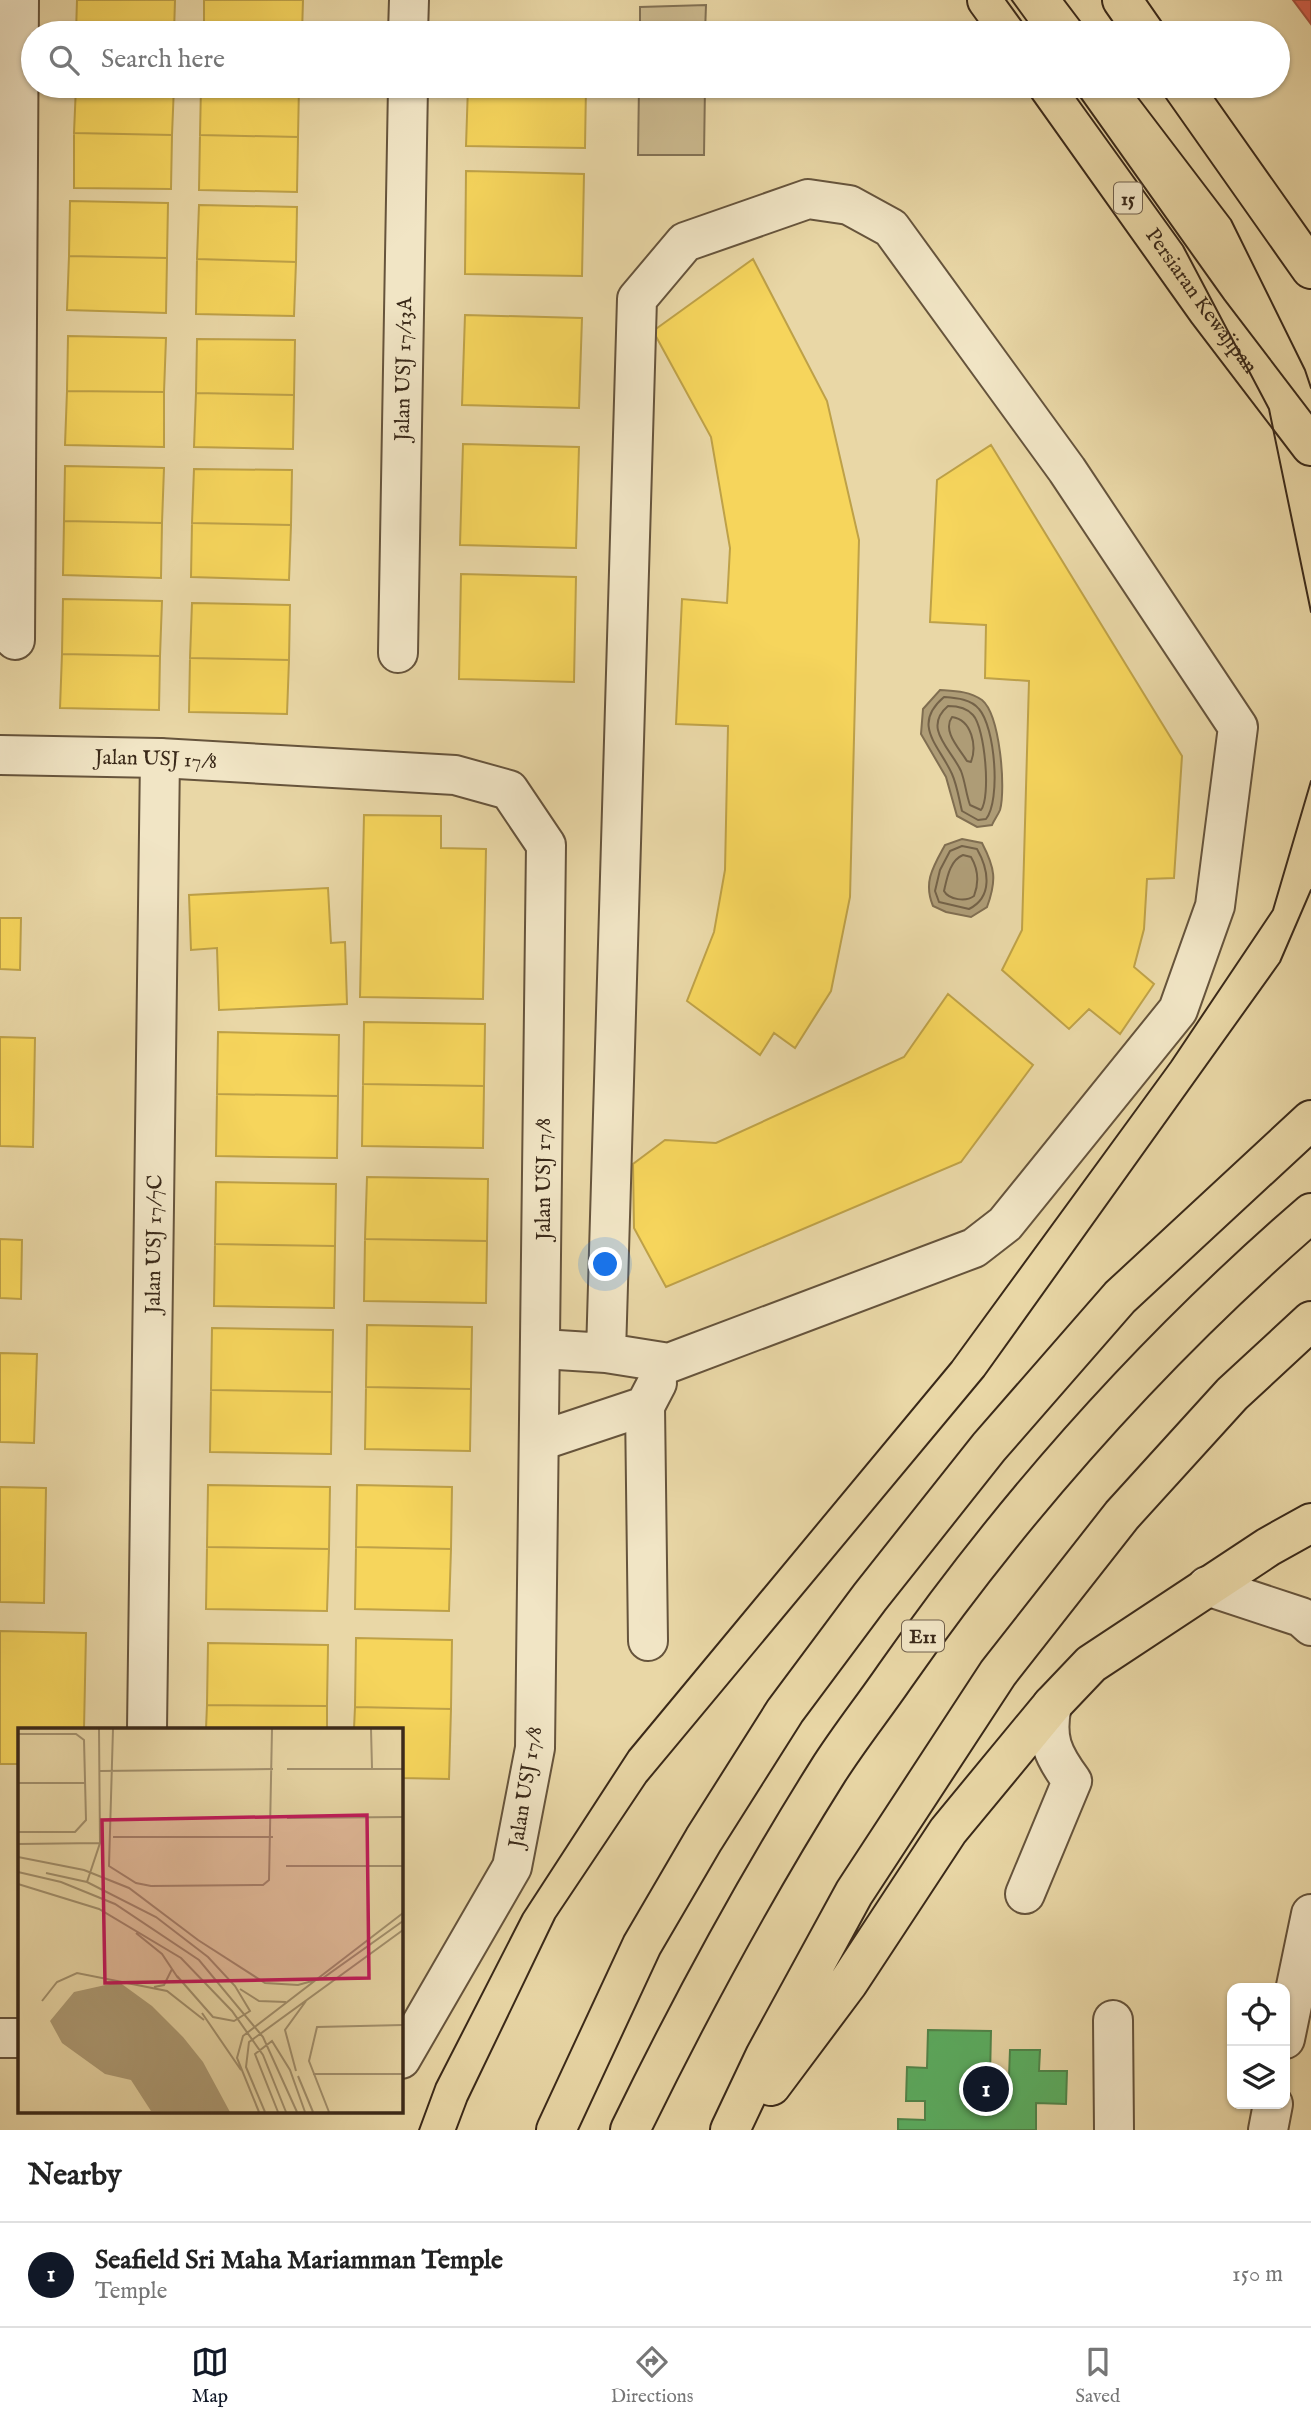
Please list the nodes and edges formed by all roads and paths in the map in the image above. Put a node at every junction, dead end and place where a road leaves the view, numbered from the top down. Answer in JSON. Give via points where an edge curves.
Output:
{"nodes":[{"id":1,"x":19,"y":0,"type":"edge"},
{"id":2,"x":409,"y":0,"type":"edge"},
{"id":3,"x":987,"y":0,"type":"edge"},
{"id":4,"x":1122,"y":0,"type":"edge"},
{"id":5,"x":408,"y":21,"type":"edge"},
{"id":6,"x":1002,"y":21,"type":"edge"},
{"id":7,"x":1137,"y":21,"type":"edge"},
{"id":8,"x":408,"y":98,"type":"edge"},
{"id":9,"x":1057,"y":98,"type":"edge"},
{"id":10,"x":1190,"y":98,"type":"edge"},
{"id":11,"x":1311,"y":270,"type":"edge"},
{"id":12,"x":1311,"y":446,"type":"edge"},
{"id":13,"x":15,"y":640,"type":"dead end"},
{"id":14,"x":398,"y":653,"type":"dead end"},
{"id":15,"x":0,"y":755,"type":"edge"},
{"id":16,"x":160,"y":758,"type":"junction"},
{"id":17,"x":1311,"y":1120,"type":"edge"},
{"id":18,"x":1311,"y":1213,"type":"edge"},
{"id":19,"x":1311,"y":1321,"type":"edge"},
{"id":20,"x":542,"y":1349,"type":"junction"},
{"id":21,"x":606,"y":1353,"type":"junction"},
{"id":22,"x":669,"y":1363,"type":"junction"},
{"id":23,"x":645,"y":1406,"type":"junction"},
{"id":24,"x":540,"y":1441,"type":"junction"},
{"id":25,"x":1311,"y":1509,"type":"edge"},
{"id":26,"x":1311,"y":1523,"type":"edge"},
{"id":27,"x":1268,"y":1547,"type":"junction"},
{"id":28,"x":1208,"y":1586,"type":"junction"},
{"id":29,"x":1311,"y":1626,"type":"edge"},
{"id":30,"x":648,"y":1641,"type":"dead end"},
{"id":31,"x":1052,"y":1705,"type":"junction"},
{"id":32,"x":147,"y":1728,"type":"edge"},
{"id":33,"x":1056,"y":1760,"type":"junction"},
{"id":34,"x":1005,"y":1762,"type":"junction"},
{"id":35,"x":1025,"y":1894,"type":"dead end"},
{"id":36,"x":1311,"y":1914,"type":"edge"},
{"id":37,"x":1290,"y":2015,"type":"edge"},
{"id":38,"x":1113,"y":2020,"type":"dead end"},
{"id":39,"x":0,"y":2038,"type":"edge"},
{"id":40,"x":18,"y":2038,"type":"edge"},
{"id":41,"x":402,"y":2057,"type":"edge"},
{"id":42,"x":1272,"y":2109,"type":"edge"},
{"id":43,"x":556,"y":2130,"type":"edge"},
{"id":44,"x":630,"y":2130,"type":"edge"},
{"id":45,"x":730,"y":2130,"type":"edge"},
{"id":46,"x":738,"y":2130,"type":"edge"},
{"id":47,"x":1114,"y":2130,"type":"edge"},
{"id":48,"x":1268,"y":2130,"type":"edge"}],
"edges":[{"from":1,"to":13,"type":"street"},
{"from":2,"to":5,"type":"street"},
{"from":3,"to":6,"type":"main road"},
{"from":4,"to":7,"type":"main road"},
{"from":8,"to":14,"type":"street","name":"Jalan USJ 17/13A"},
{"from":9,"to":12,"type":"main road","name":"Persiaran Kewajipan","number":"15"},
{"from":10,"to":11,"type":"main road"},
{"from":15,"to":16,"type":"street","name":"Jalan USJ 17/8"},
{"from":16,"to":20,"type":"street","name":"Jalan USJ 17/8","via":[[455,775],[509,790],[546,845]]},
{"from":16,"to":32,"type":"street","name":"Jalan USJ 17/7C"},
{"from":17,"to":43,"type":"main road","via":[[1120,1297],[989,1447],[870,1597],[785,1711],[704,1839],[642,1945]]},
{"from":18,"to":44,"type":"main road","number":"E11","via":[[1144,1370],[1013,1519],[926,1632],[830,1769],[753,1897]]},
{"from":19,"to":45,"type":"main road","via":[[1232,1394],[1122,1515],[998,1673],[854,1893]]},
{"from":20,"to":21,"type":"street"},
{"from":20,"to":24,"type":"street","name":"Jalan USJ 17/8"},
{"from":21,"to":22,"type":"street"},
{"from":21,"to":22,"type":"street","via":[[637,299],[685,242],[808,199],[849,205],[891,228],[1067,470],[1238,727],[1215,906],[1178,1010],[1005,1224],[974,1248]]},
{"from":22,"to":23,"type":"street"},
{"from":23,"to":24,"type":"street"},
{"from":23,"to":30,"type":"street"},
{"from":24,"to":41,"type":"street","name":"Jalan USJ 17/8","via":[[535,1748],[512,1867]]},
{"from":25,"to":27,"type":"main road"},
{"from":26,"to":27,"type":"main road"},
{"from":27,"to":28,"type":"main road"},
{"from":28,"to":29,"type":"street","via":[[1301,1617]]},
{"from":28,"to":31,"type":"main road","via":[[1091,1664]]},
{"from":31,"to":33,"type":"street","via":[[1048,1723]]},
{"from":31,"to":34,"type":"main road"},
{"from":33,"to":34,"type":"street","via":[[1040,1757]]},
{"from":33,"to":35,"type":"street","via":[[1072,1781]]},
{"from":34,"to":46,"type":"main road","via":[[948,1831],[848,1983]]},
{"from":36,"to":37,"type":"street"},
{"from":38,"to":47,"type":"street"},
{"from":39,"to":40,"type":"street"},
{"from":42,"to":48,"type":"street"}]}
